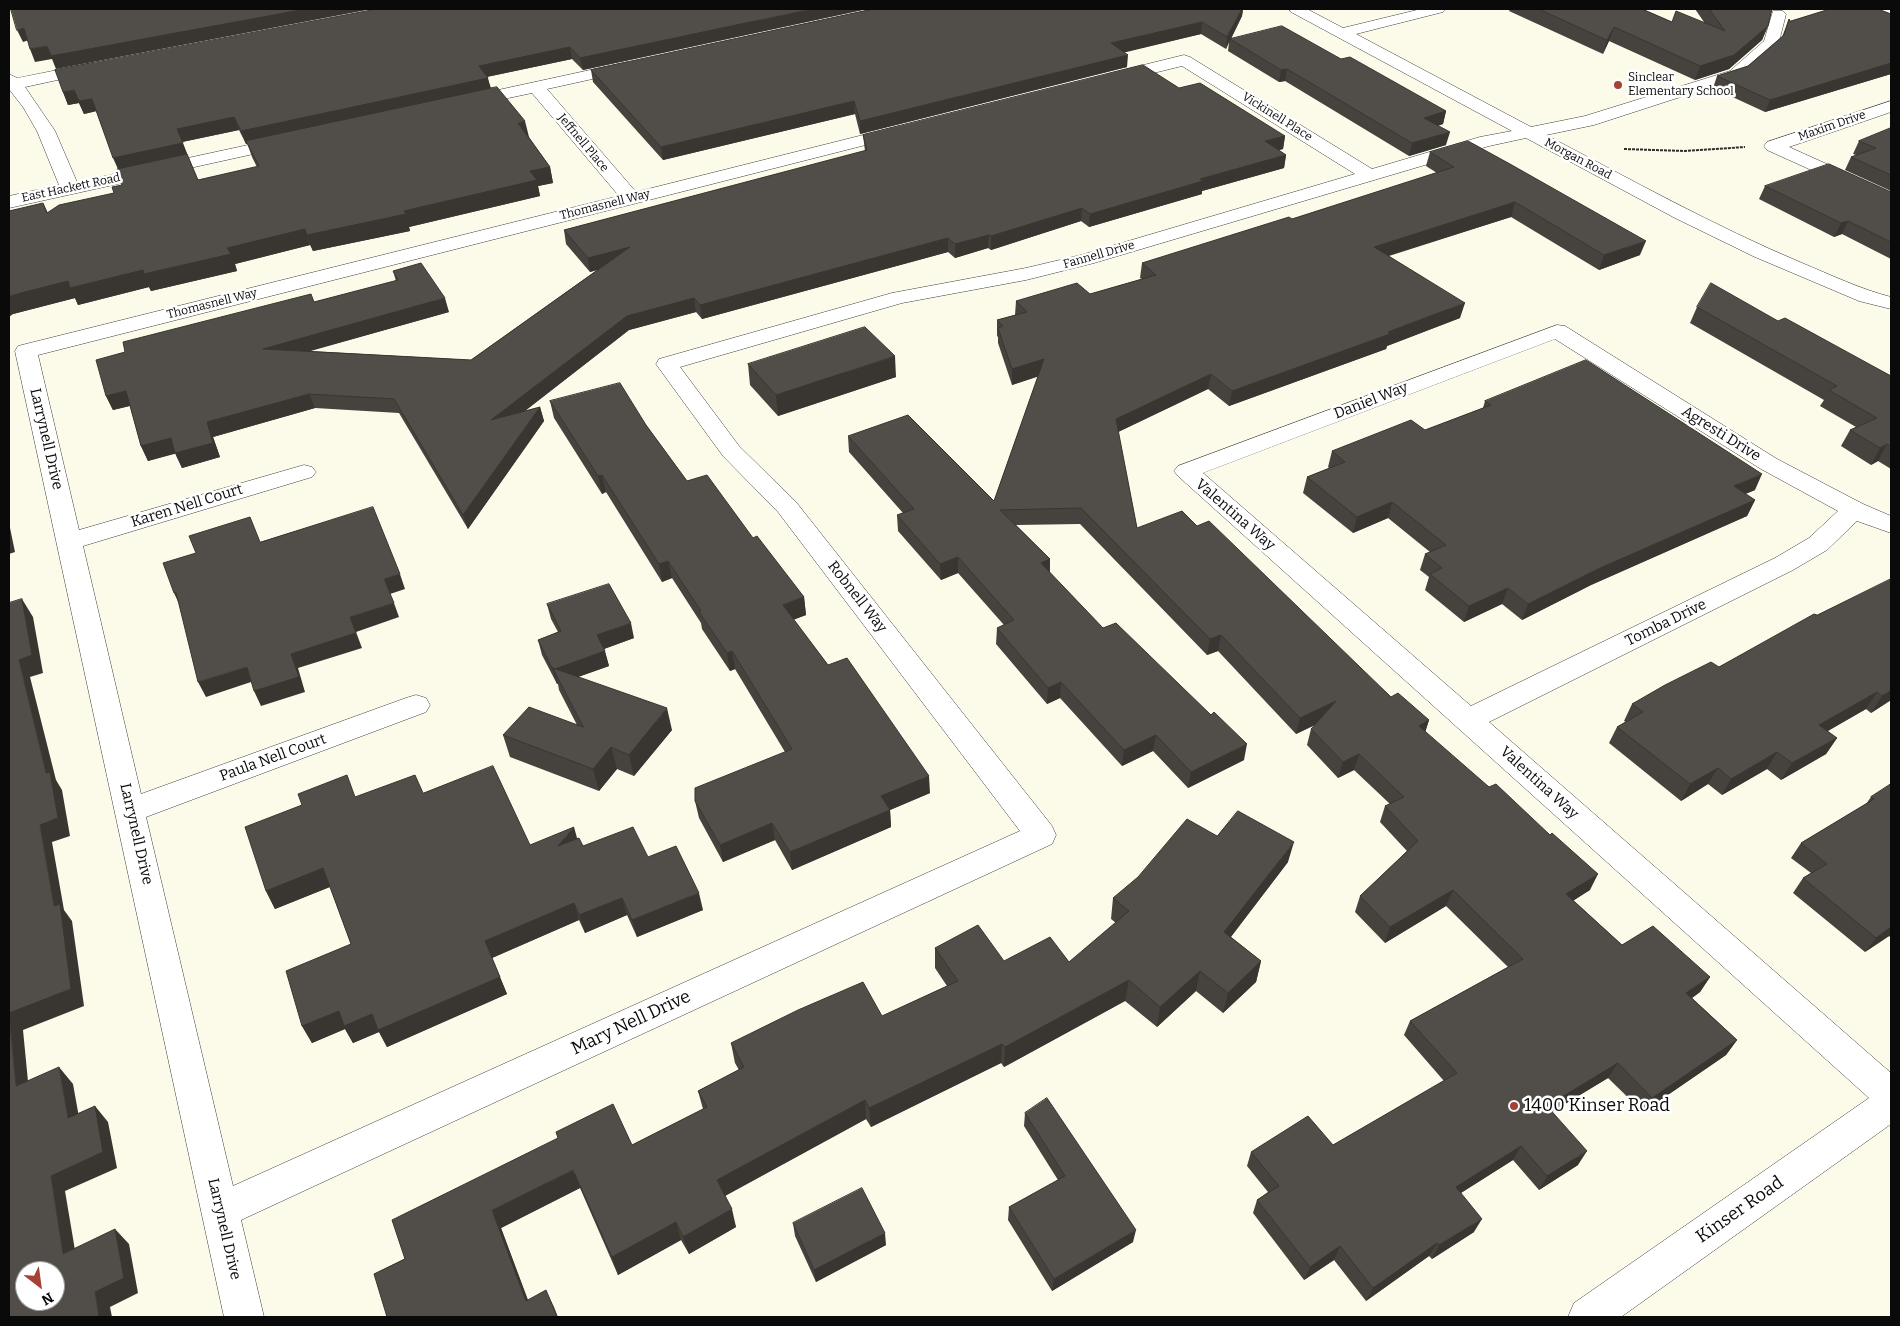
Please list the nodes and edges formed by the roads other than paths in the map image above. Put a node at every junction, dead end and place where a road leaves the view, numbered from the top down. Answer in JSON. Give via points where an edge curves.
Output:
{"nodes":[{"id":1,"x":1296,"y":9,"type":"edge"},
{"id":2,"x":1438,"y":9,"type":"edge"},
{"id":3,"x":1778,"y":14,"type":"dead end"},
{"id":4,"x":1342,"y":33,"type":"junction"},
{"id":5,"x":643,"y":64,"type":"edge"},
{"id":6,"x":111,"y":65,"type":"edge"},
{"id":7,"x":1098,"y":81,"type":"edge"},
{"id":8,"x":11,"y":82,"type":"edge"},
{"id":9,"x":536,"y":87,"type":"junction"},
{"id":10,"x":449,"y":106,"type":"edge"},
{"id":11,"x":1891,"y":106,"type":"edge"},
{"id":12,"x":917,"y":127,"type":"edge"},
{"id":13,"x":1527,"y":132,"type":"junction"},
{"id":14,"x":303,"y":138,"type":"edge"},
{"id":15,"x":1369,"y":174,"type":"junction"},
{"id":16,"x":70,"y":189,"type":"junction"},
{"id":17,"x":630,"y":198,"type":"junction"},
{"id":18,"x":1891,"y":200,"type":"edge"},
{"id":19,"x":9,"y":202,"type":"edge"},
{"id":20,"x":1866,"y":297,"type":"junction"},
{"id":21,"x":1891,"y":303,"type":"edge"},
{"id":22,"x":1891,"y":314,"type":"edge"},
{"id":23,"x":1556,"y":331,"type":"joint"},
{"id":24,"x":26,"y":351,"type":"joint"},
{"id":25,"x":667,"y":364,"type":"joint"},
{"id":26,"x":1186,"y":471,"type":"joint"},
{"id":27,"x":304,"y":472,"type":"dead end"},
{"id":28,"x":1854,"y":510,"type":"junction"},
{"id":29,"x":1891,"y":525,"type":"edge"},
{"id":30,"x":70,"y":541,"type":"junction"},
{"id":31,"x":416,"y":705,"type":"dead end"},
{"id":32,"x":1468,"y":720,"type":"junction"},
{"id":33,"x":131,"y":810,"type":"junction"},
{"id":34,"x":1041,"y":835,"type":"joint"},
{"id":35,"x":1891,"y":1095,"type":"edge"},
{"id":36,"x":1891,"y":1103,"type":"edge"},
{"id":37,"x":220,"y":1211,"type":"junction"},
{"id":38,"x":244,"y":1317,"type":"edge"},
{"id":39,"x":1588,"y":1317,"type":"edge"}],
"edges":[{"from":1,"to":4,"type":"street","name":"Morgan Road"},
{"from":2,"to":4,"type":"street"},
{"from":3,"to":13,"type":"street","name":"Fannell Drive","via":[[1772,43],[1736,74],[1588,121]]},
{"from":4,"to":13,"type":"street","name":"Morgan Road"},
{"from":5,"to":9,"type":"street"},
{"from":6,"to":8,"type":"street"},
{"from":7,"to":15,"type":"street","name":"Vickinell Place","via":[[1184,60]]},
{"from":8,"to":16,"type":"street","via":[[38,114],[56,148]]},
{"from":9,"to":10,"type":"street"},
{"from":9,"to":17,"type":"street","name":"Jeffnell Place"},
{"from":11,"to":18,"type":"street","name":"Maxim Drive","via":[[1774,146]]},
{"from":12,"to":17,"type":"street","name":"Thomasnell Way"},
{"from":13,"to":15,"type":"street","name":"Fannell Drive","via":[[1486,140]]},
{"from":13,"to":20,"type":"street","name":"Morgan Road","via":[[1762,254]]},
{"from":14,"to":16,"type":"street","name":"East Hackett Road"},
{"from":15,"to":25,"type":"street","name":"Fannell Drive","via":[[1087,259],[1026,274],[899,297]]},
{"from":16,"to":19,"type":"street","name":"East Hackett Road"},
{"from":17,"to":24,"type":"street","name":"Thomasnell Way"},
{"from":20,"to":21,"type":"street","name":"Morgan Road"},
{"from":20,"to":22,"type":"street","name":"Morgan Road"},
{"from":23,"to":26,"type":"street","name":"Daniel Way"},
{"from":23,"to":28,"type":"street","name":"Agresti Drive","via":[[1769,464]]},
{"from":24,"to":30,"type":"street","name":"Larrynell Drive"},
{"from":25,"to":34,"type":"street","name":"Robnell Way","via":[[731,450],[787,508]]},
{"from":26,"to":32,"type":"street","name":"Valentina Way"},
{"from":27,"to":30,"type":"street","name":"Karen Nell Court"},
{"from":28,"to":29,"type":"street","name":"Agresti Drive"},
{"from":28,"to":32,"type":"street","name":"Tomba Drive","via":[[1818,544],[1784,564]]},
{"from":30,"to":33,"type":"street","name":"Larrynell Drive"},
{"from":31,"to":33,"type":"street","name":"Paula Nell Court"},
{"from":32,"to":35,"type":"street","name":"Valentina Way"},
{"from":33,"to":37,"type":"street","name":"Larrynell Drive"},
{"from":34,"to":37,"type":"street","name":"Mary Nell Drive"},
{"from":36,"to":39,"type":"street","name":"Kinser Road"},
{"from":37,"to":38,"type":"street","name":"Larrynell Drive"}]}
